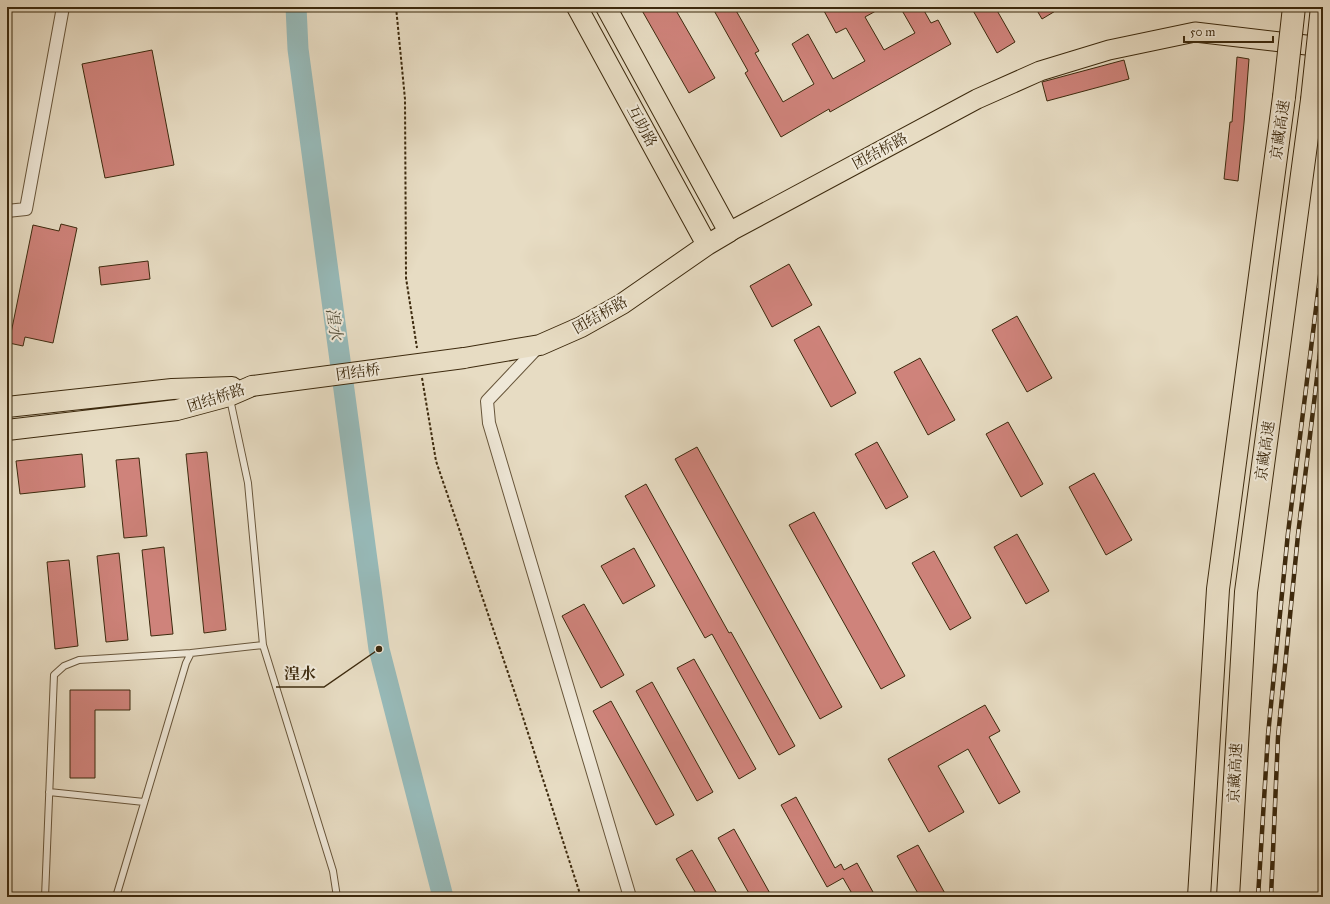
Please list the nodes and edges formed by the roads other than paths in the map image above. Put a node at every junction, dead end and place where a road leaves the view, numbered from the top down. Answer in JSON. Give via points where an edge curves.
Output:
{"nodes":[{"id":1,"x":63,"y":7,"type":"edge"},
{"id":2,"x":577,"y":7,"type":"edge"},
{"id":3,"x":606,"y":7,"type":"edge"},
{"id":4,"x":1294,"y":7,"type":"edge"},
{"id":5,"x":1322,"y":7,"type":"edge"},
{"id":6,"x":1323,"y":47,"type":"edge"},
{"id":7,"x":7,"y":211,"type":"edge"},
{"id":8,"x":729,"y":232,"type":"junction"},
{"id":9,"x":707,"y":245,"type":"junction"},
{"id":10,"x":540,"y":346,"type":"junction"},
{"id":11,"x":464,"y":358,"type":"joint"},
{"id":12,"x":252,"y":386,"type":"junction"},
{"id":13,"x":229,"y":396,"type":"junction"},
{"id":14,"x":7,"y":407,"type":"edge"},
{"id":15,"x":7,"y":430,"type":"edge"},
{"id":16,"x":263,"y":645,"type":"junction"},
{"id":17,"x":191,"y":653,"type":"junction"},
{"id":18,"x":49,"y":792,"type":"junction"},
{"id":19,"x":144,"y":802,"type":"junction"},
{"id":20,"x":45,"y":897,"type":"edge"},
{"id":21,"x":116,"y":897,"type":"edge"},
{"id":22,"x":337,"y":897,"type":"edge"},
{"id":23,"x":630,"y":897,"type":"edge"},
{"id":24,"x":1199,"y":897,"type":"edge"},
{"id":25,"x":1228,"y":897,"type":"edge"}],
"edges":[{"from":1,"to":7,"type":"street","via":[[26,209]]},
{"from":2,"to":9,"type":"highway","name":"互助路"},
{"from":3,"to":8,"type":"highway","name":"互助路"},
{"from":4,"to":24,"type":"highway","name":"京藏高速","bridge":true,"via":[[1218,589]]},
{"from":5,"to":25,"type":"highway","name":"京藏高速","bridge":true,"via":[[1312,100],[1246,592]]},
{"from":6,"to":8,"type":"main road","name":"团结桥路","via":[[1195,32],[1102,52],[1040,71],[977,99]]},
{"from":8,"to":9,"type":"highway","name":"团结桥路"},
{"from":9,"to":10,"type":"highway","name":"团结桥路","via":[[622,304]]},
{"from":10,"to":11,"type":"highway","name":"团结桥路"},
{"from":10,"to":23,"type":"street","via":[[487,401],[489,423]]},
{"from":11,"to":12,"type":"highway","name":"团结桥","bridge":true},
{"from":12,"to":13,"type":"highway","name":"团结桥路"},
{"from":12,"to":14,"type":"highway","name":"团结桥路","via":[[172,389]]},
{"from":13,"to":15,"type":"highway","name":"团结桥路","via":[[177,410]]},
{"from":13,"to":16,"type":"lane","via":[[248,483]]},
{"from":16,"to":17,"type":"lane"},
{"from":16,"to":22,"type":"lane","via":[[333,871]]},
{"from":17,"to":18,"type":"lane","via":[[79,660],[64,666],[54,675]]},
{"from":17,"to":19,"type":"lane"},
{"from":18,"to":19,"type":"lane"},
{"from":18,"to":20,"type":"lane"},
{"from":19,"to":21,"type":"lane"}]}
